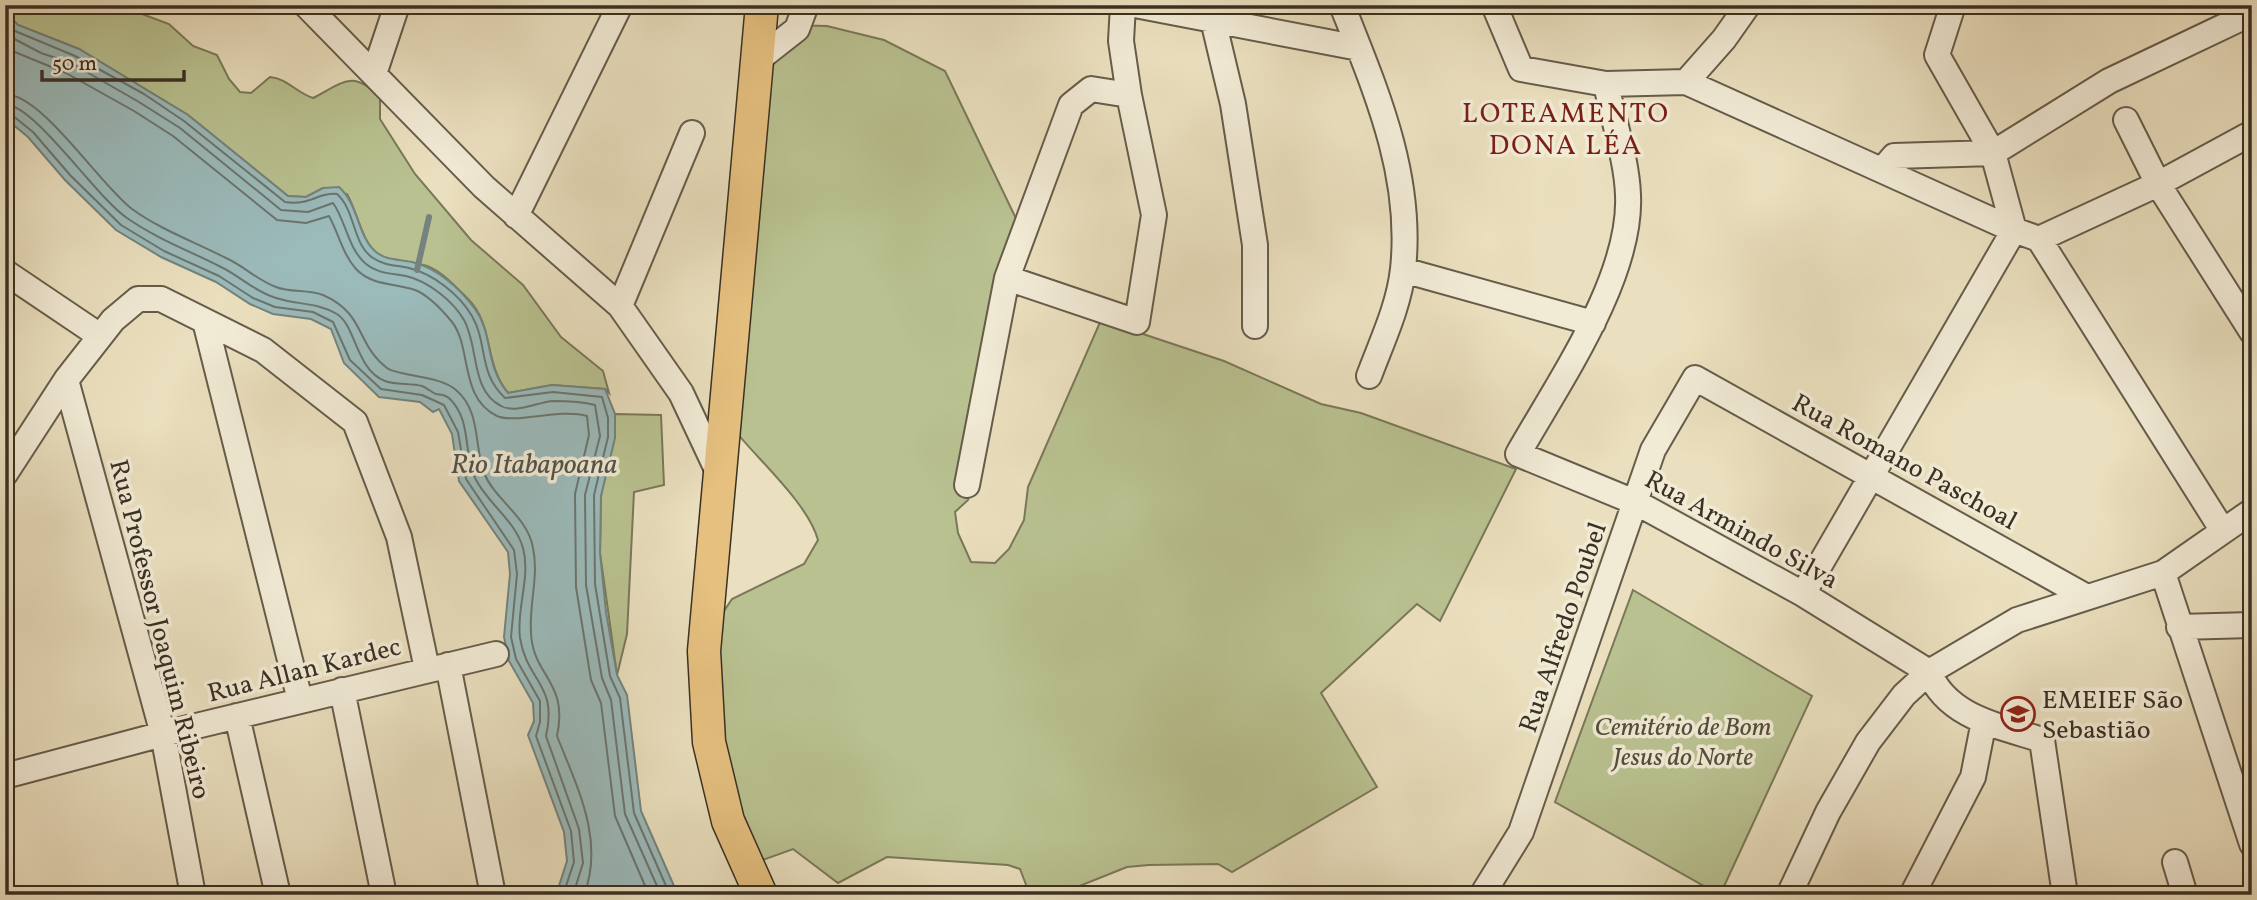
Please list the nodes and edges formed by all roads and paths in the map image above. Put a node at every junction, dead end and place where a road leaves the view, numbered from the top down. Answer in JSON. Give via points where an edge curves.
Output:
{"nodes":[{"id":1,"x":397,"y":5,"type":"edge"},
{"id":2,"x":620,"y":5,"type":"edge"},
{"id":3,"x":762,"y":5,"type":"edge"},
{"id":4,"x":806,"y":5,"type":"edge"},
{"id":5,"x":1123,"y":5,"type":"edge"},
{"id":6,"x":1135,"y":5,"type":"edge"},
{"id":7,"x":1342,"y":5,"type":"edge"},
{"id":8,"x":1494,"y":5,"type":"edge"},
{"id":9,"x":1748,"y":5,"type":"edge"},
{"id":10,"x":1953,"y":5,"type":"edge"},
{"id":11,"x":312,"y":7,"type":"edge"},
{"id":12,"x":2252,"y":13,"type":"edge"},
{"id":13,"x":1213,"y":20,"type":"junction"},
{"id":14,"x":1359,"y":48,"type":"junction"},
{"id":15,"x":760,"y":58,"type":"junction"},
{"id":16,"x":374,"y":74,"type":"junction"},
{"id":17,"x":1686,"y":82,"type":"junction"},
{"id":18,"x":1606,"y":84,"type":"junction"},
{"id":19,"x":1129,"y":95,"type":"junction"},
{"id":20,"x":2126,"y":120,"type":"dead end"},
{"id":21,"x":692,"y":133,"type":"dead end"},
{"id":22,"x":2252,"y":133,"type":"edge"},
{"id":23,"x":1993,"y":153,"type":"junction"},
{"id":24,"x":1882,"y":170,"type":"junction"},
{"id":25,"x":2158,"y":184,"type":"junction"},
{"id":26,"x":516,"y":216,"type":"junction"},
{"id":27,"x":2014,"y":230,"type":"junction"},
{"id":28,"x":2039,"y":239,"type":"junction"},
{"id":29,"x":1403,"y":270,"type":"junction"},
{"id":30,"x":5,"y":272,"type":"edge"},
{"id":31,"x":1007,"y":278,"type":"junction"},
{"id":32,"x":621,"y":306,"type":"junction"},
{"id":33,"x":205,"y":321,"type":"junction"},
{"id":34,"x":1593,"y":323,"type":"junction"},
{"id":35,"x":1255,"y":326,"type":"dead end"},
{"id":36,"x":2252,"y":332,"type":"edge"},
{"id":37,"x":100,"y":336,"type":"junction"},
{"id":38,"x":1369,"y":376,"type":"dead end"},
{"id":39,"x":1695,"y":377,"type":"joint"},
{"id":40,"x":66,"y":380,"type":"junction"},
{"id":41,"x":5,"y":474,"type":"edge"},
{"id":42,"x":720,"y":476,"type":"junction"},
{"id":43,"x":1870,"y":476,"type":"junction"},
{"id":44,"x":967,"y":485,"type":"dead end"},
{"id":45,"x":1637,"y":503,"type":"junction"},
{"id":46,"x":2252,"y":511,"type":"edge"},
{"id":47,"x":2223,"y":531,"type":"junction"},
{"id":48,"x":2163,"y":573,"type":"junction"},
{"id":49,"x":1803,"y":594,"type":"junction"},
{"id":50,"x":2085,"y":596,"type":"junction"},
{"id":51,"x":2252,"y":625,"type":"edge"},
{"id":52,"x":2179,"y":626,"type":"junction"},
{"id":53,"x":496,"y":654,"type":"dead end"},
{"id":54,"x":438,"y":667,"type":"junction"},
{"id":55,"x":1929,"y":672,"type":"junction"},
{"id":56,"x":342,"y":690,"type":"junction"},
{"id":57,"x":300,"y":700,"type":"junction"},
{"id":58,"x":237,"y":716,"type":"junction"},
{"id":59,"x":1984,"y":722,"type":"junction"},
{"id":60,"x":163,"y":734,"type":"junction"},
{"id":61,"x":5,"y":776,"type":"edge"},
{"id":62,"x":2252,"y":844,"type":"edge"},
{"id":63,"x":2175,"y":862,"type":"dead end"},
{"id":64,"x":193,"y":895,"type":"edge"},
{"id":65,"x":278,"y":895,"type":"edge"},
{"id":66,"x":384,"y":895,"type":"edge"},
{"id":67,"x":493,"y":895,"type":"edge"},
{"id":68,"x":761,"y":895,"type":"edge"},
{"id":69,"x":1482,"y":895,"type":"edge"},
{"id":70,"x":1789,"y":895,"type":"edge"},
{"id":71,"x":1912,"y":895,"type":"edge"},
{"id":72,"x":2065,"y":895,"type":"edge"},
{"id":73,"x":2185,"y":895,"type":"edge"}],
"edges":[{"from":1,"to":16,"type":"street"},
{"from":2,"to":26,"type":"street"},
{"from":3,"to":15,"type":"main road"},
{"from":4,"to":15,"type":"street","via":[[797,29]]},
{"from":5,"to":19,"type":"street","via":[[1121,41]]},
{"from":6,"to":13,"type":"street"},
{"from":7,"to":14,"type":"street"},
{"from":8,"to":18,"type":"street","via":[[1521,69]]},
{"from":9,"to":17,"type":"street"},
{"from":10,"to":23,"type":"street","via":[[1937,55]]},
{"from":11,"to":16,"type":"street"},
{"from":12,"to":23,"type":"street","via":[[2109,81]]},
{"from":13,"to":14,"type":"street"},
{"from":13,"to":35,"type":"street","via":[[1233,104],[1255,246]]},
{"from":14,"to":29,"type":"street","via":[[1396,148],[1406,209]]},
{"from":15,"to":42,"type":"main road"},
{"from":16,"to":26,"type":"street"},
{"from":17,"to":18,"type":"street"},
{"from":17,"to":24,"type":"street"},
{"from":18,"to":34,"type":"street","via":[[1629,194],[1624,242]]},
{"from":19,"to":31,"type":"street","via":[[1091,89],[1071,104]]},
{"from":19,"to":31,"type":"street","via":[[1154,215],[1137,322]]},
{"from":20,"to":25,"type":"street"},
{"from":21,"to":32,"type":"street"},
{"from":22,"to":25,"type":"street"},
{"from":23,"to":24,"type":"street","via":[[1894,156]]},
{"from":23,"to":27,"type":"street"},
{"from":24,"to":27,"type":"street"},
{"from":25,"to":28,"type":"street"},
{"from":25,"to":36,"type":"street"},
{"from":26,"to":32,"type":"street"},
{"from":27,"to":28,"type":"street"},
{"from":27,"to":43,"type":"street"},
{"from":28,"to":47,"type":"street"},
{"from":29,"to":34,"type":"street"},
{"from":29,"to":38,"type":"street","via":[[1395,309]]},
{"from":30,"to":37,"type":"street"},
{"from":31,"to":44,"type":"street"},
{"from":32,"to":42,"type":"street","via":[[681,393]]},
{"from":33,"to":37,"type":"street","via":[[161,299],[138,299]]},
{"from":33,"to":54,"type":"street","via":[[264,350],[355,422],[399,537]]},
{"from":33,"to":57,"type":"street"},
{"from":34,"to":45,"type":"street","name":"Rua Armindo Silva","via":[[1518,453]]},
{"from":37,"to":40,"type":"street"},
{"from":39,"to":43,"type":"street","name":"Rua Romano Paschoal"},
{"from":39,"to":45,"type":"street","name":"Rua Alfredo Poubel","via":[[1653,450]]},
{"from":40,"to":41,"type":"street"},
{"from":40,"to":60,"type":"street","name":"Rua Professor Joaquim Ribeiro"},
{"from":42,"to":68,"type":"main road","via":[[705,652],[709,742],[728,821]]},
{"from":43,"to":49,"type":"street"},
{"from":43,"to":50,"type":"street","name":"Rua Romano Paschoal"},
{"from":45,"to":49,"type":"street","name":"Rua Armindo Silva"},
{"from":45,"to":69,"type":"street","name":"Rua Alfredo Poubel","via":[[1521,832]]},
{"from":46,"to":47,"type":"street"},
{"from":47,"to":48,"type":"street"},
{"from":48,"to":50,"type":"street"},
{"from":48,"to":52,"type":"street"},
{"from":49,"to":55,"type":"street","name":"Rua Armindo Silva"},
{"from":50,"to":55,"type":"street","via":[[2017,620]]},
{"from":51,"to":52,"type":"street"},
{"from":52,"to":62,"type":"street"},
{"from":53,"to":54,"type":"street","name":"Rua Allan Kardec"},
{"from":54,"to":56,"type":"street","name":"Rua Allan Kardec"},
{"from":54,"to":67,"type":"street"},
{"from":55,"to":59,"type":"street","via":[[1936,690],[1965,714]]},
{"from":55,"to":70,"type":"street","via":[[1904,695],[1868,742]]},
{"from":56,"to":57,"type":"street","name":"Rua Allan Kardec"},
{"from":56,"to":66,"type":"street"},
{"from":57,"to":58,"type":"street","name":"Rua Allan Kardec"},
{"from":58,"to":60,"type":"street","name":"Rua Allan Kardec"},
{"from":58,"to":65,"type":"street"},
{"from":59,"to":71,"type":"street","via":[[1973,777]]},
{"from":59,"to":72,"type":"street","via":[[2042,740]]},
{"from":60,"to":61,"type":"street","name":"Rua Allan Kardec"},
{"from":60,"to":64,"type":"street","name":"Rua Professor Joaquim Ribeiro"},
{"from":63,"to":73,"type":"street"}]}
